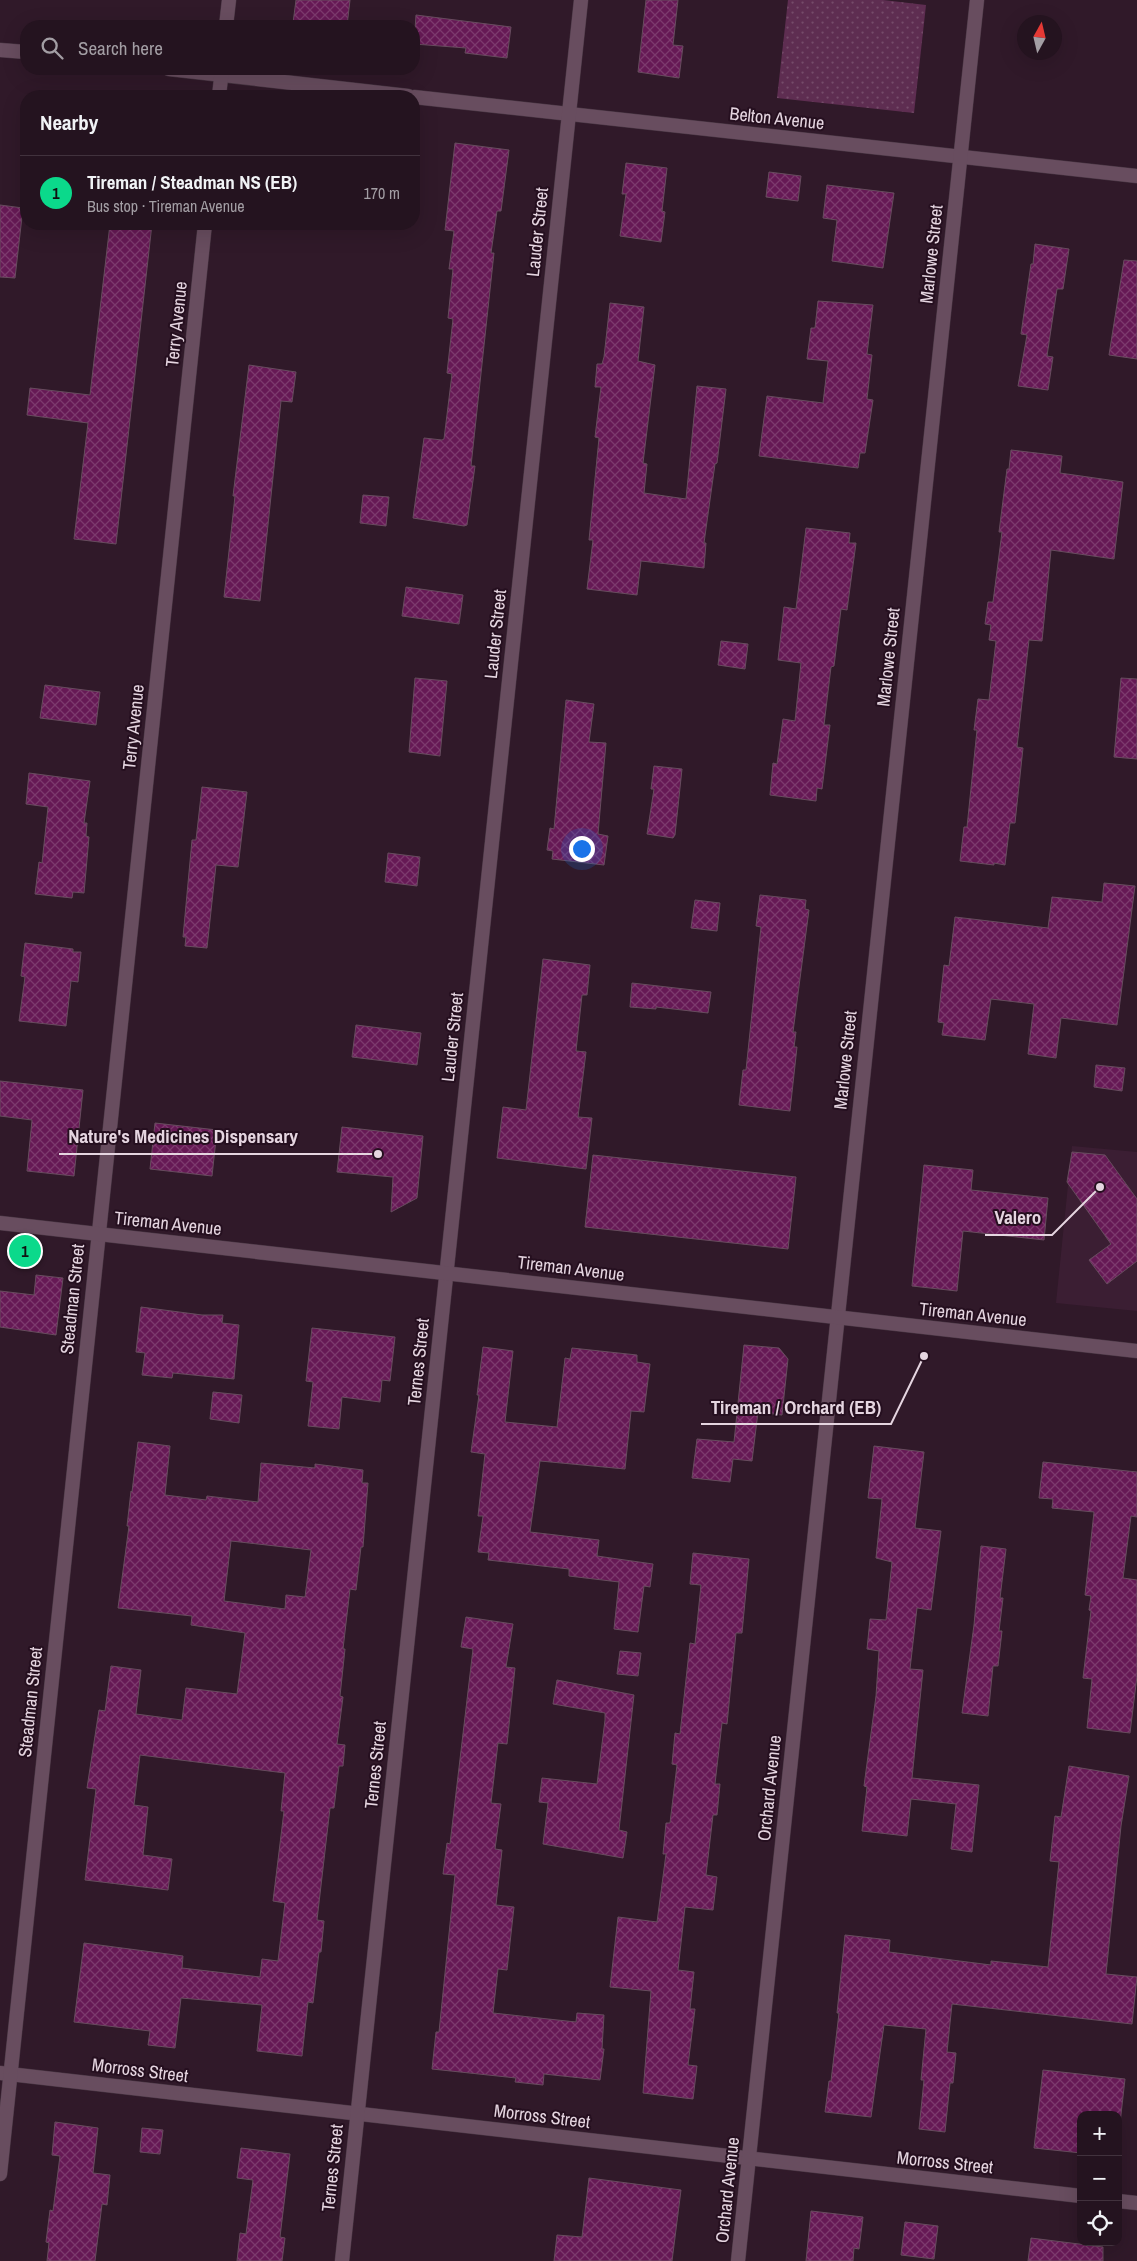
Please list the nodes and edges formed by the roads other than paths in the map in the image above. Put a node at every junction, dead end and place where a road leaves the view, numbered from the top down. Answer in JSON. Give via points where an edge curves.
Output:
{"nodes":[{"id":1,"x":229,"y":0,"type":"edge"},
{"id":2,"x":581,"y":0,"type":"edge"},
{"id":3,"x":977,"y":0,"type":"edge"},
{"id":4,"x":227,"y":20,"type":"edge"},
{"id":5,"x":0,"y":50,"type":"edge"},
{"id":6,"x":20,"y":52,"type":"edge"},
{"id":7,"x":222,"y":75,"type":"edge"},
{"id":8,"x":245,"y":75,"type":"edge"},
{"id":9,"x":220,"y":90,"type":"edge"},
{"id":10,"x":362,"y":90,"type":"edge"},
{"id":11,"x":420,"y":98,"type":"edge"},
{"id":12,"x":569,"y":114,"type":"junction"},
{"id":13,"x":960,"y":158,"type":"junction"},
{"id":14,"x":1137,"y":176,"type":"edge"},
{"id":15,"x":204,"y":230,"type":"edge"},
{"id":16,"x":0,"y":1222,"type":"edge"},
{"id":17,"x":98,"y":1234,"type":"junction"},
{"id":18,"x":446,"y":1273,"type":"junction"},
{"id":19,"x":837,"y":1318,"type":"junction"},
{"id":20,"x":1137,"y":1351,"type":"edge"},
{"id":21,"x":5,"y":2073,"type":"edge"},
{"id":22,"x":357,"y":2114,"type":"junction"},
{"id":23,"x":749,"y":2159,"type":"junction"},
{"id":24,"x":0,"y":2174,"type":"edge"},
{"id":25,"x":1077,"y":2196,"type":"edge"},
{"id":26,"x":1122,"y":2201,"type":"edge"},
{"id":27,"x":1137,"y":2203,"type":"edge"},
{"id":28,"x":342,"y":2261,"type":"edge"},
{"id":29,"x":738,"y":2261,"type":"edge"}],
"edges":[{"from":1,"to":4,"type":"street"},
{"from":2,"to":12,"type":"street","name":"Lauder Street"},
{"from":3,"to":13,"type":"street","name":"Marlowe Street"},
{"from":5,"to":6,"type":"street"},
{"from":7,"to":9,"type":"street"},
{"from":8,"to":10,"type":"street"},
{"from":11,"to":12,"type":"street","name":"Belton Avenue"},
{"from":12,"to":13,"type":"street","name":"Belton Avenue"},
{"from":12,"to":18,"type":"street","name":"Lauder Street"},
{"from":13,"to":14,"type":"street","name":"Belton Avenue"},
{"from":13,"to":19,"type":"street","name":"Marlowe Street"},
{"from":15,"to":17,"type":"street","name":"Terry Avenue"},
{"from":16,"to":17,"type":"street","name":"Tireman Avenue"},
{"from":17,"to":18,"type":"street","name":"Tireman Avenue"},
{"from":17,"to":21,"type":"street","name":"Steadman Street"},
{"from":18,"to":19,"type":"street","name":"Tireman Avenue"},
{"from":18,"to":22,"type":"street","name":"Ternes Street"},
{"from":19,"to":20,"type":"street","name":"Tireman Avenue"},
{"from":19,"to":23,"type":"street","name":"Orchard Avenue"},
{"from":21,"to":22,"type":"street","name":"Morross Street"},
{"from":21,"to":24,"type":"street","name":"Steadman Street"},
{"from":22,"to":23,"type":"street","name":"Morross Street"},
{"from":22,"to":28,"type":"street","name":"Ternes Street"},
{"from":23,"to":25,"type":"street","name":"Morross Street"},
{"from":23,"to":29,"type":"street","name":"Orchard Avenue"},
{"from":26,"to":27,"type":"street"}]}
